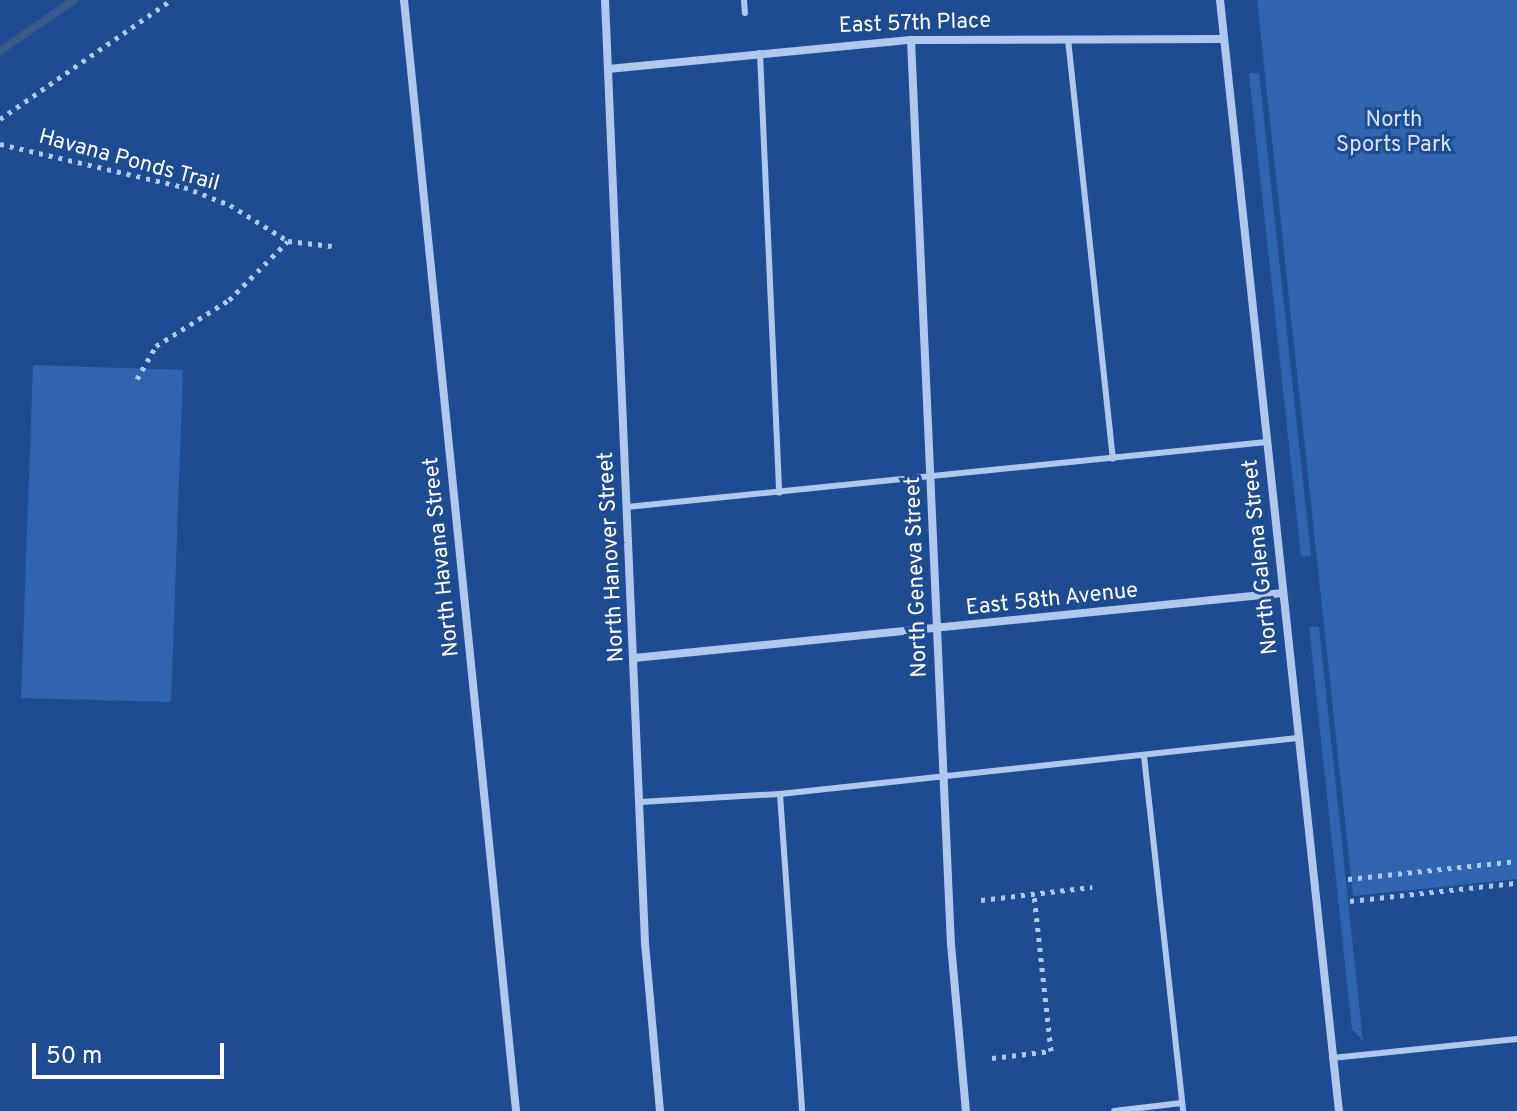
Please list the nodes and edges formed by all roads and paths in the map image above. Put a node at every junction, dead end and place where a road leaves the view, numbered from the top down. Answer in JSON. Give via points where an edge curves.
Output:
{"nodes":[{"id":1,"x":171,"y":0,"type":"edge"},
{"id":2,"x":404,"y":0,"type":"edge"},
{"id":3,"x":605,"y":0,"type":"edge"},
{"id":4,"x":744,"y":0,"type":"edge"},
{"id":5,"x":1220,"y":0,"type":"edge"},
{"id":6,"x":745,"y":13,"type":"dead end"},
{"id":7,"x":1068,"y":39,"type":"junction"},
{"id":8,"x":1224,"y":39,"type":"junction"},
{"id":9,"x":911,"y":40,"type":"junction"},
{"id":10,"x":760,"y":53,"type":"junction"},
{"id":11,"x":608,"y":69,"type":"junction"},
{"id":12,"x":0,"y":119,"type":"edge"},
{"id":13,"x":0,"y":144,"type":"edge"},
{"id":14,"x":288,"y":241,"type":"junction"},
{"id":15,"x":332,"y":246,"type":"dead end"},
{"id":16,"x":137,"y":379,"type":"dead end"},
{"id":17,"x":1267,"y":442,"type":"junction"},
{"id":18,"x":1113,"y":459,"type":"junction"},
{"id":19,"x":931,"y":479,"type":"junction"},
{"id":20,"x":779,"y":493,"type":"junction"},
{"id":21,"x":627,"y":507,"type":"junction"},
{"id":22,"x":1283,"y":593,"type":"junction"},
{"id":23,"x":937,"y":630,"type":"junction"},
{"id":24,"x":634,"y":658,"type":"junction"},
{"id":25,"x":1298,"y":738,"type":"junction"},
{"id":26,"x":1144,"y":756,"type":"junction"},
{"id":27,"x":944,"y":776,"type":"junction"},
{"id":28,"x":780,"y":794,"type":"junction"},
{"id":29,"x":640,"y":802,"type":"junction"},
{"id":30,"x":1517,"y":861,"type":"edge"},
{"id":31,"x":1348,"y":879,"type":"dead end"},
{"id":32,"x":1517,"y":883,"type":"edge"},
{"id":33,"x":1092,"y":887,"type":"dead end"},
{"id":34,"x":1034,"y":894,"type":"junction"},
{"id":35,"x":981,"y":900,"type":"dead end"},
{"id":36,"x":1350,"y":901,"type":"dead end"},
{"id":37,"x":1517,"y":1039,"type":"edge"},
{"id":38,"x":992,"y":1058,"type":"dead end"},
{"id":39,"x":1332,"y":1058,"type":"junction"},
{"id":40,"x":1183,"y":1107,"type":"edge"},
{"id":41,"x":516,"y":1111,"type":"edge"},
{"id":42,"x":660,"y":1111,"type":"edge"},
{"id":43,"x":802,"y":1111,"type":"edge"},
{"id":44,"x":966,"y":1111,"type":"edge"},
{"id":45,"x":1114,"y":1111,"type":"edge"},
{"id":46,"x":1339,"y":1111,"type":"edge"}],
"edges":[{"from":1,"to":12,"type":"path","name":"Havana Ponds Trail"},
{"from":2,"to":41,"type":"street","name":"North Havana Street"},
{"from":3,"to":11,"type":"street","name":"North Hanover Street"},
{"from":4,"to":6,"type":"lane"},
{"from":5,"to":8,"type":"street","name":"North Galena Street"},
{"from":7,"to":8,"type":"street","name":"East 57th Place"},
{"from":7,"to":9,"type":"street","name":"East 57th Place"},
{"from":7,"to":18,"type":"lane"},
{"from":8,"to":17,"type":"street","name":"North Galena Street"},
{"from":9,"to":10,"type":"street","name":"East 57th Place"},
{"from":9,"to":19,"type":"street","name":"North Geneva Street"},
{"from":10,"to":11,"type":"street","name":"East 57th Place"},
{"from":10,"to":20,"type":"lane"},
{"from":11,"to":21,"type":"street","name":"North Hanover Street"},
{"from":13,"to":14,"type":"path","name":"Havana Ponds Trail","via":[[184,187],[230,205]]},
{"from":14,"to":15,"type":"path"},
{"from":14,"to":16,"type":"path","via":[[229,300],[156,346]]},
{"from":17,"to":18,"type":"lane"},
{"from":17,"to":22,"type":"street","name":"North Galena Street"},
{"from":18,"to":19,"type":"lane"},
{"from":19,"to":20,"type":"lane"},
{"from":19,"to":23,"type":"street","name":"North Geneva Street"},
{"from":20,"to":21,"type":"lane"},
{"from":21,"to":24,"type":"street","name":"North Hanover Street"},
{"from":22,"to":23,"type":"street","name":"East 58th Avenue"},
{"from":22,"to":25,"type":"street","name":"North Galena Street"},
{"from":23,"to":24,"type":"street","name":"East 58th Avenue"},
{"from":23,"to":27,"type":"street","name":"North Geneva Street"},
{"from":24,"to":29,"type":"street","name":"North Hanover Street"},
{"from":25,"to":26,"type":"lane"},
{"from":25,"to":39,"type":"street","name":"North Galena Street"},
{"from":26,"to":27,"type":"lane"},
{"from":26,"to":40,"type":"lane"},
{"from":27,"to":28,"type":"lane"},
{"from":27,"to":44,"type":"street","name":"North Geneva Street","via":[[952,971]]},
{"from":28,"to":29,"type":"lane"},
{"from":28,"to":43,"type":"lane"},
{"from":29,"to":42,"type":"street","name":"North Hanover Street"},
{"from":30,"to":31,"type":"path"},
{"from":32,"to":36,"type":"path"},
{"from":33,"to":34,"type":"path"},
{"from":34,"to":35,"type":"path"},
{"from":34,"to":38,"type":"path","via":[[1051,1051]]},
{"from":37,"to":39,"type":"lane"},
{"from":39,"to":46,"type":"street","name":"North Galena Street"},
{"from":40,"to":45,"type":"lane"}]}
